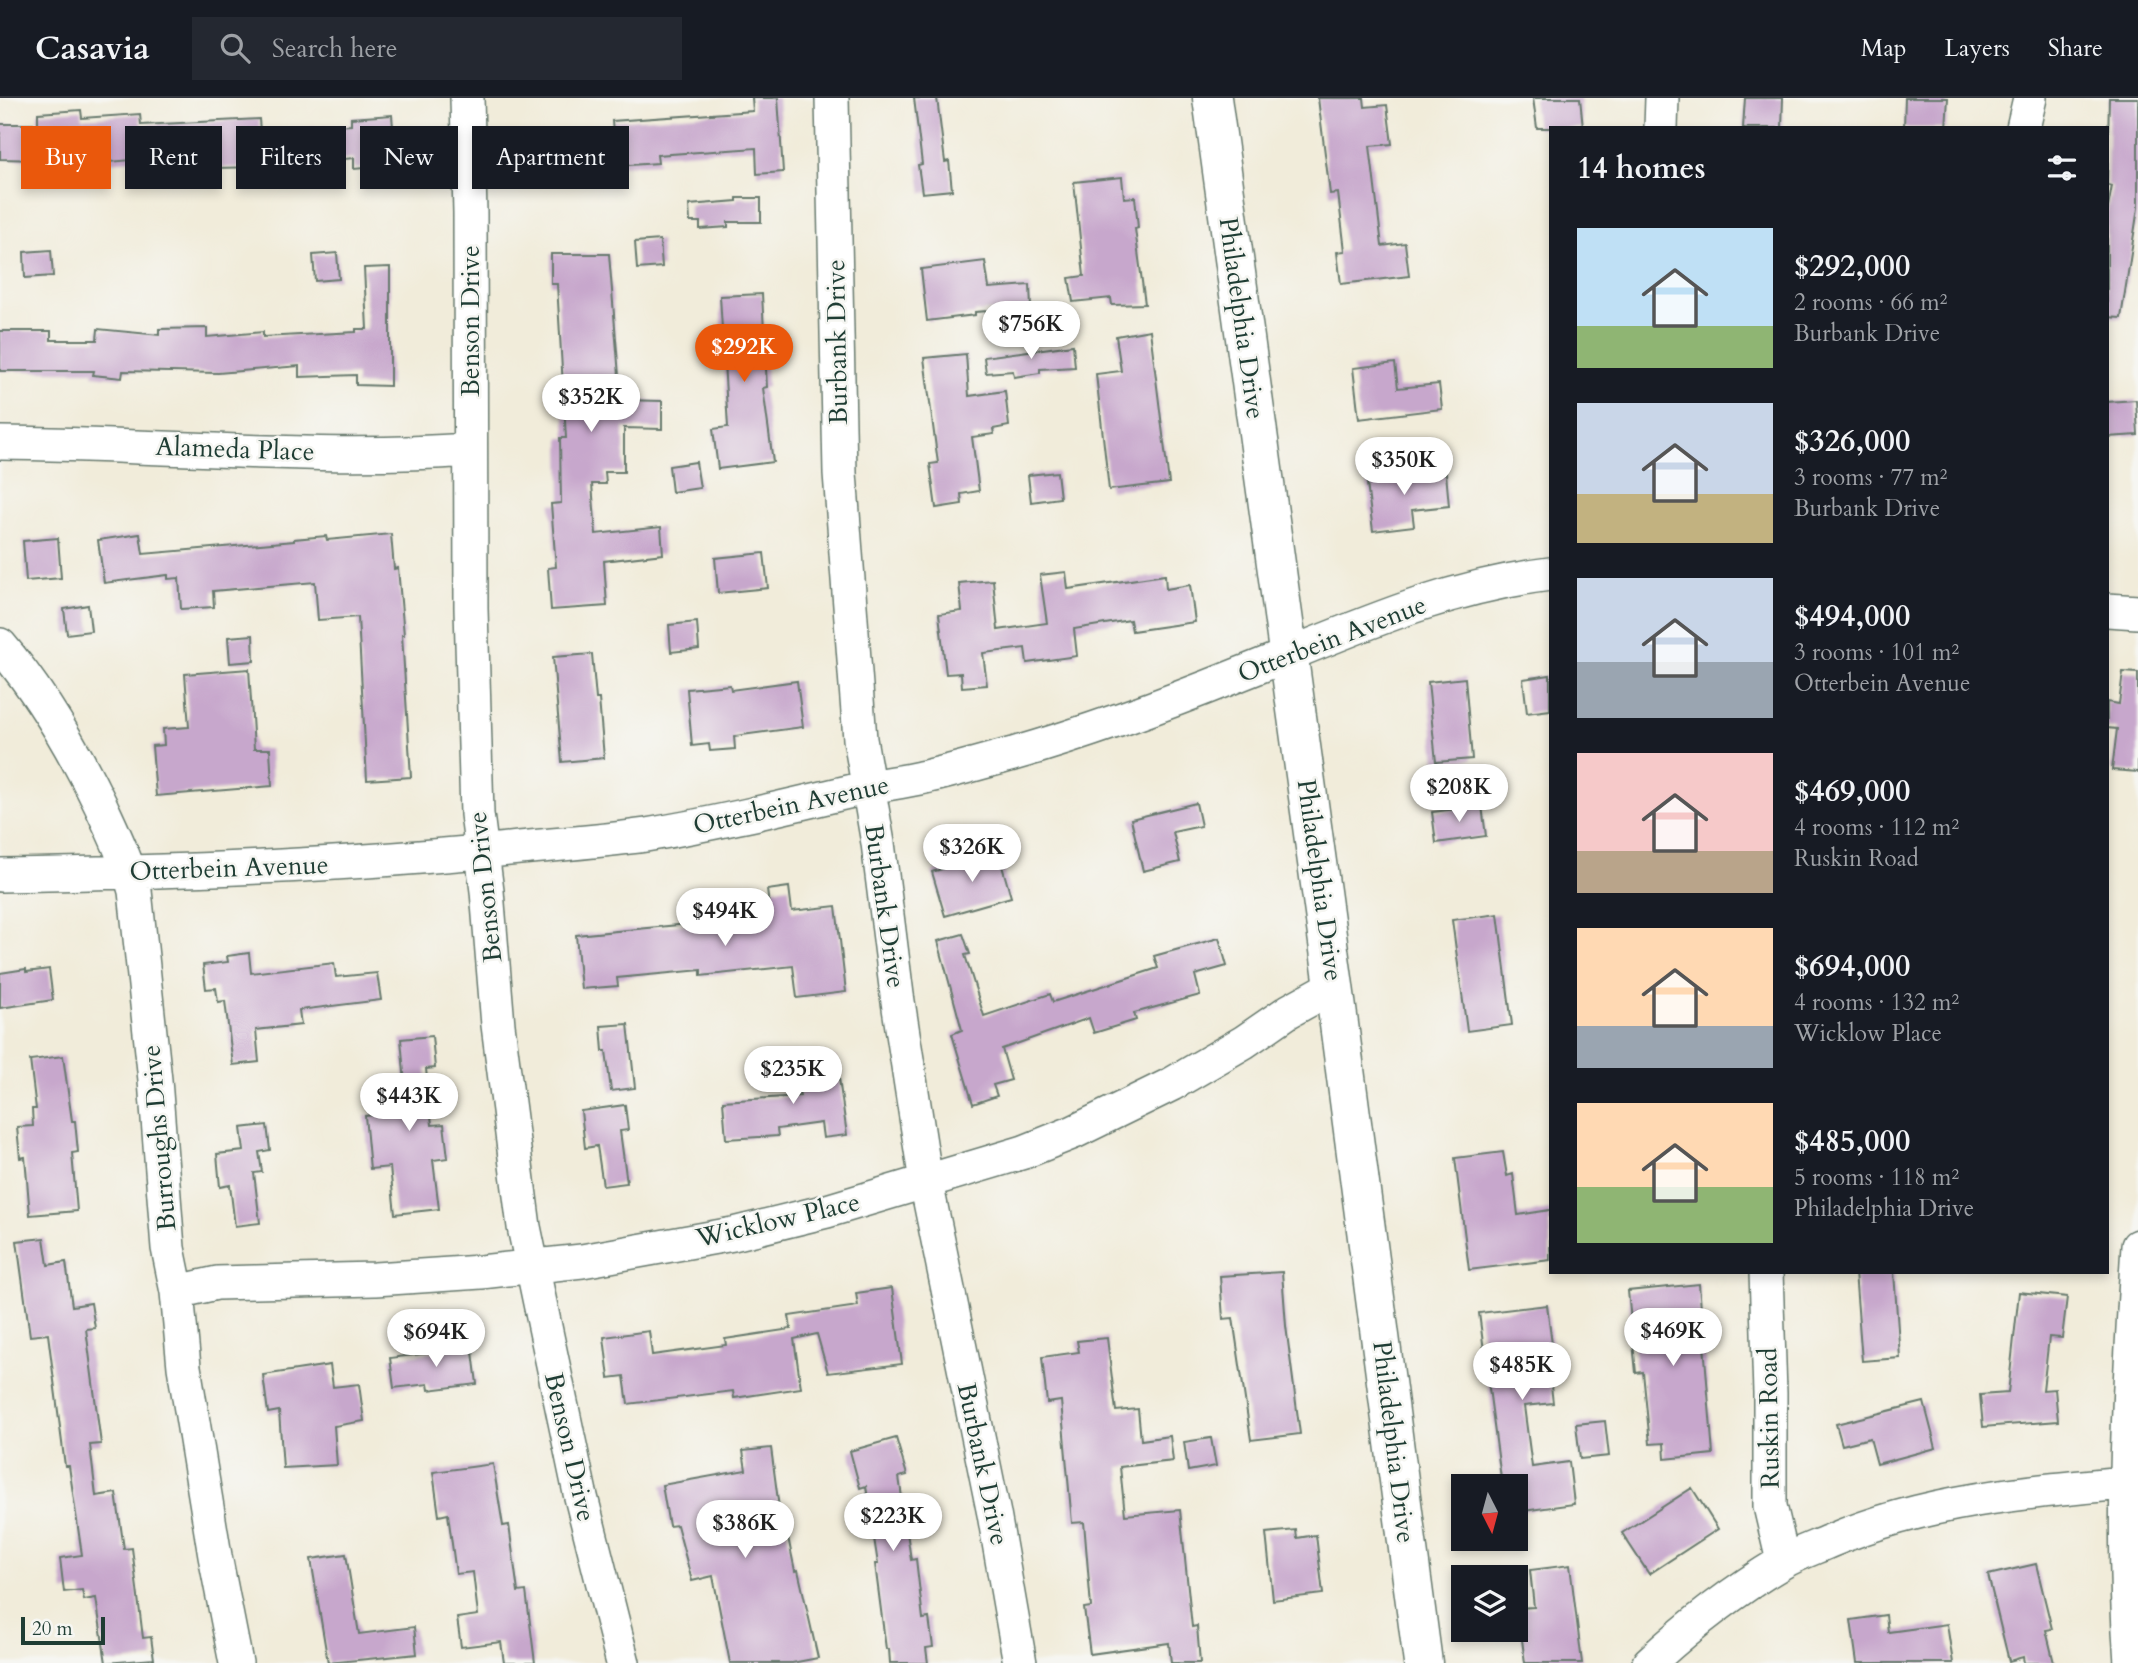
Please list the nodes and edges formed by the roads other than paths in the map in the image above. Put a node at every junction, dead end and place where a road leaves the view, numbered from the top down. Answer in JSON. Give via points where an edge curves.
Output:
{"nodes":[{"id":1,"x":467,"y":98,"type":"edge"},
{"id":2,"x":832,"y":98,"type":"edge"},
{"id":3,"x":1212,"y":98,"type":"edge"},
{"id":4,"x":1662,"y":98,"type":"edge"},
{"id":5,"x":2030,"y":98,"type":"edge"},
{"id":6,"x":1661,"y":126,"type":"edge"},
{"id":7,"x":2023,"y":126,"type":"edge"},
{"id":8,"x":0,"y":443,"type":"edge"},
{"id":9,"x":469,"y":450,"type":"junction"},
{"id":10,"x":1549,"y":574,"type":"edge"},
{"id":11,"x":2109,"y":610,"type":"edge"},
{"id":12,"x":2138,"y":612,"type":"edge"},
{"id":13,"x":0,"y":645,"type":"edge"},
{"id":14,"x":1289,"y":654,"type":"junction"},
{"id":15,"x":868,"y":787,"type":"junction"},
{"id":16,"x":482,"y":852,"type":"junction"},
{"id":17,"x":130,"y":872,"type":"junction"},
{"id":18,"x":0,"y":875,"type":"edge"},
{"id":19,"x":1334,"y":986,"type":"junction"},
{"id":20,"x":926,"y":1182,"type":"junction"},
{"id":21,"x":2138,"y":1247,"type":"edge"},
{"id":22,"x":532,"y":1267,"type":"junction"},
{"id":23,"x":1766,"y":1274,"type":"edge"},
{"id":24,"x":177,"y":1292,"type":"junction"},
{"id":25,"x":2132,"y":1483,"type":"edge"},
{"id":26,"x":1783,"y":1561,"type":"junction"},
{"id":27,"x":236,"y":1663,"type":"edge"},
{"id":28,"x":623,"y":1663,"type":"edge"},
{"id":29,"x":1020,"y":1663,"type":"edge"},
{"id":30,"x":1423,"y":1663,"type":"edge"},
{"id":31,"x":1649,"y":1663,"type":"edge"},
{"id":32,"x":2131,"y":1663,"type":"edge"}],
"edges":[{"from":1,"to":9,"type":"street","name":"Benson Drive"},
{"from":2,"to":15,"type":"street","name":"Burbank Drive","via":[[840,473],[859,727]]},
{"from":3,"to":14,"type":"main road","name":"Philadelphia Drive"},
{"from":4,"to":6,"type":"street"},
{"from":5,"to":7,"type":"street"},
{"from":8,"to":9,"type":"street","name":"Alameda Place","via":[[237,451]]},
{"from":9,"to":16,"type":"street","name":"Benson Drive","via":[[477,814]]},
{"from":10,"to":14,"type":"street","name":"Otterbein Avenue","via":[[1444,595]]},
{"from":11,"to":12,"type":"street"},
{"from":13,"to":17,"type":"street","name":"Burroughs Drive","via":[[75,753]]},
{"from":14,"to":15,"type":"street","name":"Otterbein Avenue","via":[[1142,711],[1018,752],[920,779]]},
{"from":14,"to":19,"type":"main road","name":"Philadelphia Drive"},
{"from":15,"to":16,"type":"street","name":"Otterbein Avenue","via":[[815,802],[643,835]]},
{"from":15,"to":20,"type":"street","name":"Burbank Drive"},
{"from":16,"to":17,"type":"street","name":"Otterbein Avenue"},
{"from":16,"to":22,"type":"street","name":"Benson Drive","via":[[498,1025]]},
{"from":17,"to":18,"type":"street","name":"Otterbein Avenue"},
{"from":17,"to":24,"type":"street","name":"Burroughs Drive","via":[[155,1080],[168,1248]]},
{"from":19,"to":20,"type":"street","name":"Wicklow Place","via":[[1124,1109],[1024,1152]]},
{"from":19,"to":30,"type":"main road","name":"Philadelphia Drive"},
{"from":20,"to":22,"type":"street","name":"Wicklow Place","via":[[733,1234]]},
{"from":20,"to":29,"type":"street","name":"Burbank Drive"},
{"from":21,"to":25,"type":"street"},
{"from":22,"to":24,"type":"street","name":"Wicklow Place","via":[[375,1279],[217,1283]]},
{"from":22,"to":28,"type":"street","name":"Benson Drive","via":[[580,1493]]},
{"from":23,"to":26,"type":"street","name":"Ruskin Road","via":[[1770,1506]]},
{"from":24,"to":27,"type":"street","name":"Burroughs Drive","via":[[186,1381]]},
{"from":25,"to":26,"type":"street","via":[[2021,1492],[1920,1510]]},
{"from":25,"to":32,"type":"street","via":[[2126,1593]]},
{"from":26,"to":31,"type":"street","via":[[1702,1617]]}]}
